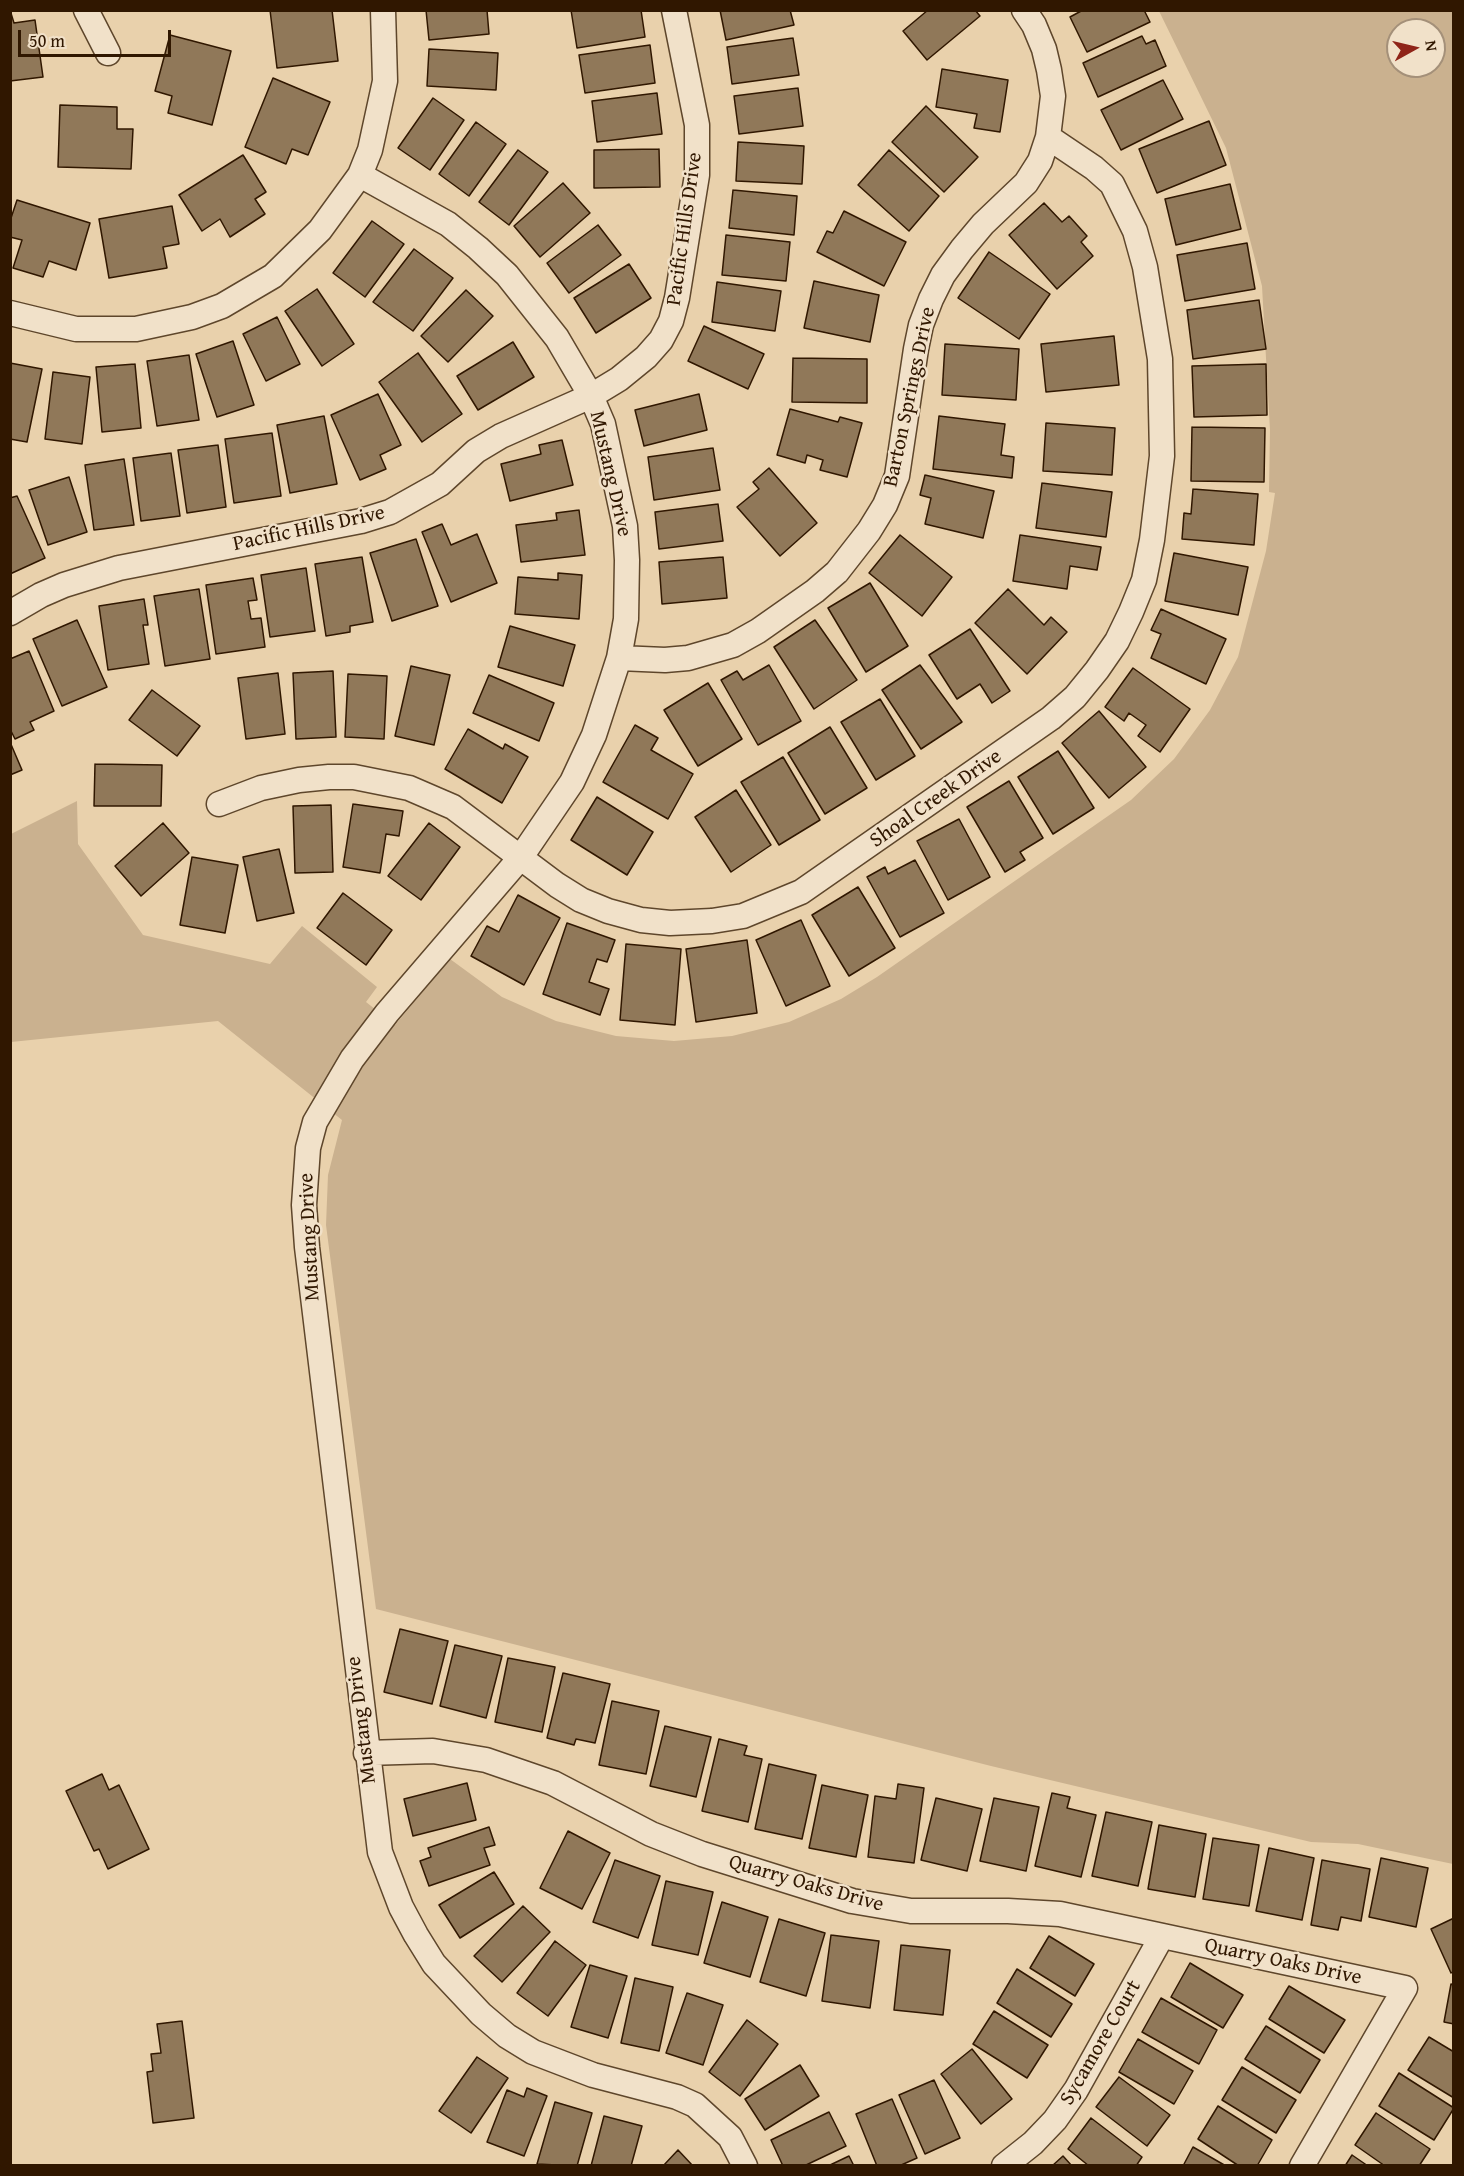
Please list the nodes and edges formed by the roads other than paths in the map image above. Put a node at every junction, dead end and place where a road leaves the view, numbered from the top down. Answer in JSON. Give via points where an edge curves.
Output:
{"nodes":[{"id":1,"x":86,"y":10,"type":"edge"},
{"id":2,"x":383,"y":10,"type":"edge"},
{"id":3,"x":674,"y":10,"type":"edge"},
{"id":4,"x":1024,"y":10,"type":"edge"},
{"id":5,"x":108,"y":53,"type":"dead end"},
{"id":6,"x":1048,"y":137,"type":"junction"},
{"id":7,"x":360,"y":175,"type":"junction"},
{"id":8,"x":10,"y":313,"type":"edge"},
{"id":9,"x":591,"y":396,"type":"junction"},
{"id":10,"x":10,"y":613,"type":"edge"},
{"id":11,"x":619,"y":658,"type":"junction"},
{"id":12,"x":219,"y":804,"type":"dead end"},
{"id":13,"x":521,"y":857,"type":"junction"},
{"id":14,"x":366,"y":1753,"type":"junction"},
{"id":15,"x":1162,"y":1936,"type":"junction"},
{"id":16,"x":745,"y":2166,"type":"edge"},
{"id":17,"x":1004,"y":2166,"type":"edge"},
{"id":18,"x":1302,"y":2166,"type":"edge"}],
"edges":[{"from":1,"to":5,"type":"street"},
{"from":2,"to":7,"type":"street","via":[[385,81],[370,150]]},
{"from":3,"to":9,"type":"street","name":"Pacific Hills Drive","via":[[697,125],[698,149],[677,298],[661,340],[620,379]]},
{"from":4,"to":6,"type":"street","name":"Barton Springs Drive","via":[[1034,25],[1049,70],[1053,96]]},
{"from":6,"to":11,"type":"street","name":"Barton Springs Drive","via":[[1040,161],[1026,183],[962,249],[931,299],[917,341],[897,476],[885,505],[856,550],[814,591],[733,645],[688,658]]},
{"from":6,"to":13,"type":"street","name":"Shoal Creek Drive","via":[[1094,168],[1112,184],[1124,204],[1145,267],[1160,359],[1162,456],[1144,580],[1117,641],[1097,670],[1051,718],[826,876],[801,892],[744,916],[670,923],[630,917],[581,900]]},
{"from":7,"to":8,"type":"street","via":[[320,230],[293,258],[250,291],[222,306],[165,324],[106,331],[43,323]]},
{"from":7,"to":9,"type":"street","name":"Mustang Drive","via":[[448,224],[478,248],[533,305]]},
{"from":9,"to":10,"type":"street","name":"Pacific Hills Drive","via":[[501,436],[440,484],[390,512],[119,568],[48,592]]},
{"from":9,"to":11,"type":"street","name":"Mustang Drive","via":[[603,424],[625,526],[627,589]]},
{"from":11,"to":13,"type":"street","name":"Mustang Drive","via":[[594,735],[572,782]]},
{"from":12,"to":13,"type":"street","name":"Shoal Creek Drive","via":[[261,788],[299,780],[346,777],[383,782],[409,788],[453,807]]},
{"from":13,"to":14,"type":"street","name":"Mustang Drive","via":[[352,1059],[315,1122],[308,1148],[304,1205],[308,1247]]},
{"from":14,"to":15,"type":"street","name":"Quarry Oaks Drive","via":[[433,1751],[486,1760],[553,1783],[651,1834],[702,1854],[852,1901],[911,1911],[1060,1914]]},
{"from":14,"to":16,"type":"street","name":"Mustang Drive","via":[[375,1825],[387,1875],[416,1935],[457,1990],[507,2036],[533,2052],[592,2075],[695,2104],[730,2137]]},
{"from":15,"to":17,"type":"street","name":"Sycamore Court","via":[[1076,2090],[1054,2120]]},
{"from":15,"to":18,"type":"street","name":"Quarry Oaks Drive","via":[[1405,1988]]}]}
